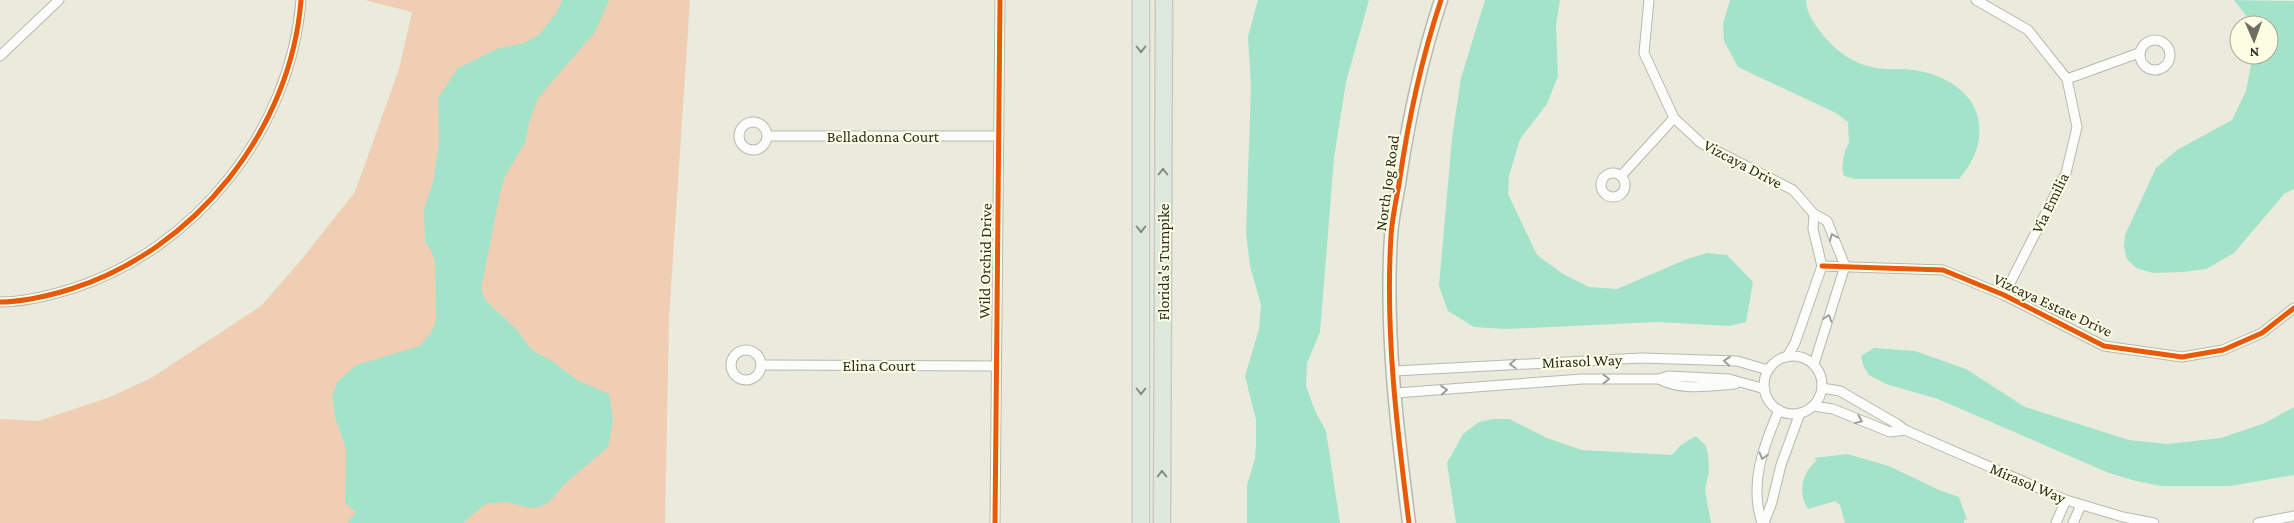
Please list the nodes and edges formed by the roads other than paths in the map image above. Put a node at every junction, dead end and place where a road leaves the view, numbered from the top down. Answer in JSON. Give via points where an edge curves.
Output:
{"nodes":[{"id":1,"x":59,"y":0,"type":"edge"},
{"id":2,"x":301,"y":0,"type":"edge"},
{"id":3,"x":1000,"y":0,"type":"edge"},
{"id":4,"x":1141,"y":0,"type":"edge"},
{"id":5,"x":1164,"y":0,"type":"edge"},
{"id":6,"x":1441,"y":0,"type":"edge"},
{"id":7,"x":1649,"y":0,"type":"edge"},
{"id":8,"x":1976,"y":0,"type":"edge"},
{"id":9,"x":2139,"y":54,"type":"dead end"},
{"id":10,"x":0,"y":56,"type":"edge"},
{"id":11,"x":2067,"y":78,"type":"junction"},
{"id":12,"x":1674,"y":118,"type":"junction"},
{"id":13,"x":768,"y":136,"type":"dead end"},
{"id":14,"x":999,"y":136,"type":"junction"},
{"id":15,"x":1621,"y":176,"type":"dead end"},
{"id":16,"x":1814,"y":214,"type":"junction"},
{"id":17,"x":1822,"y":266,"type":"junction"},
{"id":18,"x":1845,"y":266,"type":"junction"},
{"id":19,"x":2004,"y":295,"type":"junction"},
{"id":20,"x":0,"y":302,"type":"edge"},
{"id":21,"x":2294,"y":308,"type":"edge"},
{"id":22,"x":1787,"y":357,"type":"junction"},
{"id":23,"x":1814,"y":364,"type":"junction"},
{"id":24,"x":761,"y":365,"type":"dead end"},
{"id":25,"x":997,"y":366,"type":"junction"},
{"id":26,"x":1768,"y":370,"type":"junction"},
{"id":27,"x":1394,"y":371,"type":"junction"},
{"id":28,"x":1822,"y":388,"type":"junction"},
{"id":29,"x":1765,"y":389,"type":"junction"},
{"id":30,"x":1396,"y":394,"type":"junction"},
{"id":31,"x":1813,"y":406,"type":"junction"},
{"id":32,"x":1779,"y":410,"type":"junction"},
{"id":33,"x":1800,"y":413,"type":"junction"},
{"id":34,"x":1905,"y":430,"type":"junction"},
{"id":35,"x":2066,"y":500,"type":"junction"},
{"id":36,"x":2081,"y":505,"type":"junction"},
{"id":37,"x":2292,"y":519,"type":"edge"},
{"id":38,"x":995,"y":523,"type":"edge"},
{"id":39,"x":1141,"y":523,"type":"edge"},
{"id":40,"x":1162,"y":523,"type":"edge"},
{"id":41,"x":1409,"y":523,"type":"edge"},
{"id":42,"x":1763,"y":523,"type":"edge"},
{"id":43,"x":2056,"y":523,"type":"edge"},
{"id":44,"x":2073,"y":523,"type":"edge"},
{"id":45,"x":2154,"y":523,"type":"edge"},
{"id":46,"x":2258,"y":523,"type":"edge"}],
"edges":[{"from":1,"to":10,"type":"street"},
{"from":2,"to":20,"type":"street","via":[[288,68],[276,102],[242,163],[206,204],[169,237],[140,257],[92,282],[43,298]]},
{"from":3,"to":14,"type":"street","name":"Wild Orchid Drive"},
{"from":4,"to":39,"type":"highway","name":"Florida's Turnpike","one_way":true},
{"from":40,"to":5,"type":"highway","name":"Florida's Turnpike","one_way":true},
{"from":6,"to":27,"type":"street","name":"North Jog Road","via":[[1408,120],[1391,236],[1390,312]]},
{"from":7,"to":12,"type":"street","name":"Vizcaya Drive","via":[[1644,53]]},
{"from":8,"to":11,"type":"street","name":"Via Emilia","via":[[2028,30]]},
{"from":9,"to":11,"type":"street"},
{"from":11,"to":19,"type":"street","name":"Via Emilia","via":[[2077,126],[2066,173]]},
{"from":12,"to":15,"type":"street"},
{"from":12,"to":16,"type":"street","name":"Vizcaya Drive","via":[[1702,143],[1793,190]]},
{"from":13,"to":14,"type":"street","name":"Belladonna Court"},
{"from":14,"to":25,"type":"street","name":"Wild Orchid Drive"},
{"from":16,"to":17,"type":"street","via":[[1813,229]]},
{"from":18,"to":16,"type":"street","name":"Vizcaya Drive","one_way":true,"via":[[1827,221]]},
{"from":17,"to":18,"type":"street","name":"Vizcaya Estate Drive"},
{"from":17,"to":22,"type":"street"},
{"from":18,"to":19,"type":"street","name":"Vizcaya Estate Drive","via":[[1944,270]]},
{"from":23,"to":18,"type":"street","one_way":true},
{"from":19,"to":21,"type":"street","name":"Vizcaya Estate Drive","via":[[2104,346],[2182,357],[2223,350],[2262,333]]},
{"from":22,"to":23,"type":"street","via":[[1802,358]]},
{"from":22,"to":26,"type":"street"},
{"from":23,"to":28,"type":"street","via":[[1821,376]]},
{"from":24,"to":25,"type":"street","name":"Elina Court"},
{"from":25,"to":38,"type":"street","name":"Wild Orchid Drive"},
{"from":26,"to":27,"type":"street","name":"Mirasol Way","one_way":true,"via":[[1706,359],[1641,358]]},
{"from":26,"to":29,"type":"street"},
{"from":27,"to":30,"type":"street","name":"North Jog Road"},
{"from":28,"to":31,"type":"street"},
{"from":28,"to":34,"type":"street","name":"Mirasol Way","via":[[1840,391]]},
{"from":30,"to":29,"type":"street","name":"Mirasol Way","one_way":true,"via":[[1582,379],[1659,379],[1668,385],[1690,386],[1744,383]]},
{"from":29,"to":32,"type":"street","via":[[1768,399]]},
{"from":30,"to":41,"type":"street","name":"North Jog Road"},
{"from":31,"to":33,"type":"street"},
{"from":31,"to":34,"type":"street","name":"Mirasol Way","one_way":true,"via":[[1833,409],[1890,432]]},
{"from":32,"to":33,"type":"street"},
{"from":32,"to":42,"type":"street","one_way":true,"via":[[1755,482],[1758,511]]},
{"from":33,"to":42,"type":"street"},
{"from":34,"to":35,"type":"street","name":"Mirasol Way"},
{"from":35,"to":36,"type":"street","name":"Mirasol Way"},
{"from":35,"to":43,"type":"street"},
{"from":36,"to":44,"type":"street"},
{"from":36,"to":45,"type":"street","name":"Mirasol Way"},
{"from":37,"to":46,"type":"street"}]}
